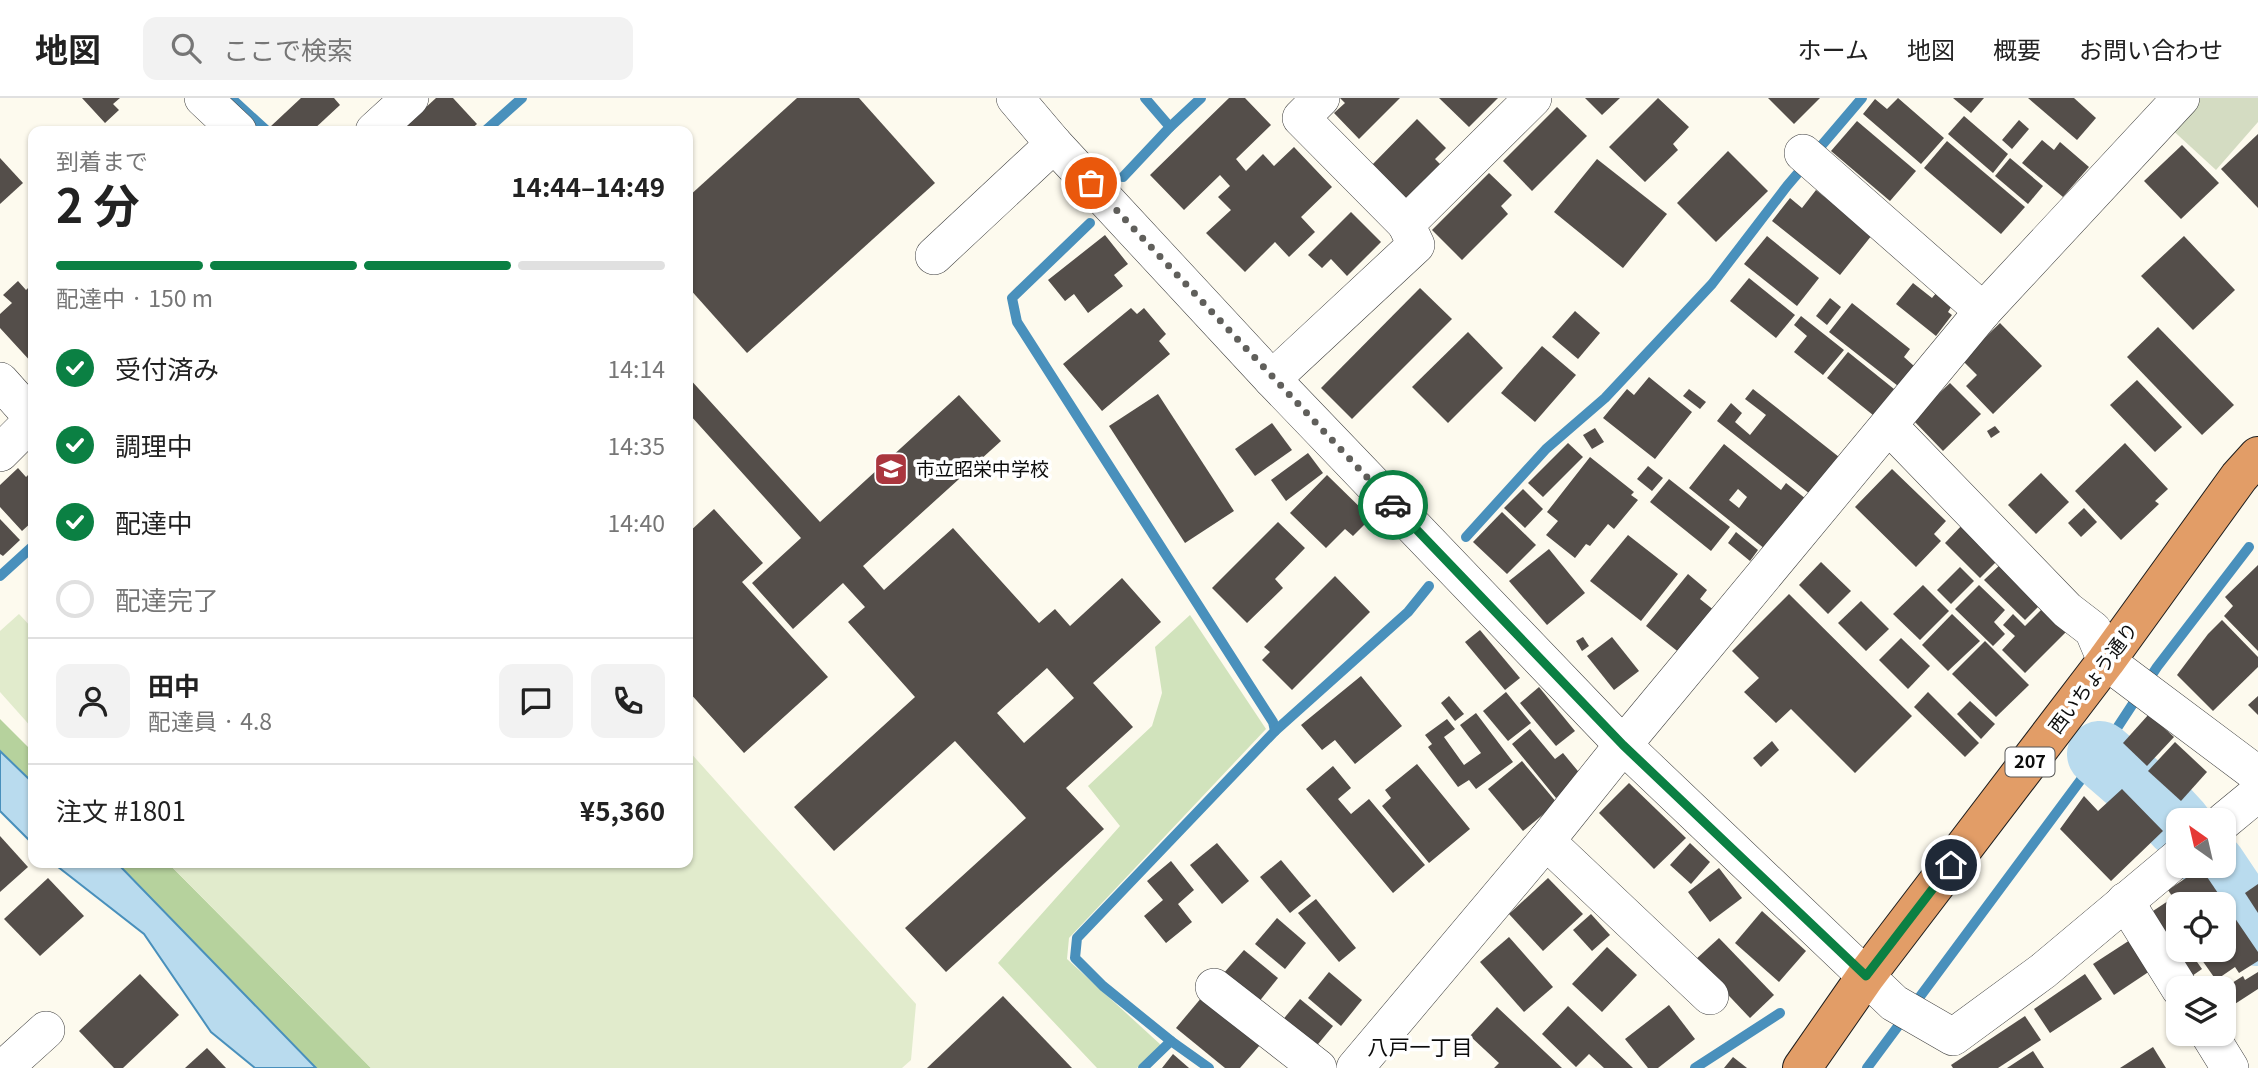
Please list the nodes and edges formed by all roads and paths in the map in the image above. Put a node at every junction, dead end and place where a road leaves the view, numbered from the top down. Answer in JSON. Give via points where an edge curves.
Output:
{"nodes":[{"id":1,"x":203,"y":98,"type":"edge"},
{"id":2,"x":410,"y":98,"type":"edge"},
{"id":3,"x":1015,"y":98,"type":"edge"},
{"id":4,"x":1321,"y":98,"type":"edge"},
{"id":5,"x":1532,"y":98,"type":"edge"},
{"id":6,"x":2170,"y":102,"type":"edge"},
{"id":7,"x":233,"y":126,"type":"edge"},
{"id":8,"x":379,"y":126,"type":"edge"},
{"id":9,"x":1054,"y":144,"type":"junction"},
{"id":10,"x":1810,"y":160,"type":"dead end"},
{"id":11,"x":1405,"y":224,"type":"junction"},
{"id":12,"x":934,"y":256,"type":"dead end"},
{"id":13,"x":1983,"y":311,"type":"junction"},
{"id":14,"x":1272,"y":379,"type":"junction"},
{"id":15,"x":0,"y":380,"type":"edge"},
{"id":16,"x":28,"y":413,"type":"edge"},
{"id":17,"x":28,"y":424,"type":"edge"},
{"id":18,"x":1889,"y":426,"type":"junction"},
{"id":19,"x":0,"y":453,"type":"edge"},
{"id":20,"x":2258,"y":456,"type":"edge"},
{"id":21,"x":2130,"y":679,"type":"junction"},
{"id":22,"x":1623,"y":745,"type":"junction"},
{"id":23,"x":2258,"y":775,"type":"edge"},
{"id":24,"x":2258,"y":793,"type":"edge"},
{"id":25,"x":2236,"y":811,"type":"edge"},
{"id":26,"x":1546,"y":841,"type":"junction"},
{"id":27,"x":2166,"y":868,"type":"edge"},
{"id":28,"x":2125,"y":901,"type":"junction"},
{"id":29,"x":1866,"y":976,"type":"junction"},
{"id":30,"x":2172,"y":976,"type":"edge"},
{"id":31,"x":1214,"y":987,"type":"dead end"},
{"id":32,"x":1710,"y":996,"type":"dead end"},
{"id":33,"x":46,"y":1030,"type":"dead end"},
{"id":34,"x":2216,"y":1046,"type":"edge"},
{"id":35,"x":4,"y":1068,"type":"edge"},
{"id":36,"x":1318,"y":1068,"type":"edge"},
{"id":37,"x":1355,"y":1068,"type":"edge"},
{"id":38,"x":1802,"y":1068,"type":"edge"},
{"id":39,"x":2230,"y":1068,"type":"edge"}],
"edges":[{"from":1,"to":7,"type":"street"},
{"from":2,"to":8,"type":"street"},
{"from":3,"to":9,"type":"street"},
{"from":4,"to":11,"type":"street","via":[[1301,118]]},
{"from":5,"to":11,"type":"street"},
{"from":6,"to":13,"type":"street"},
{"from":9,"to":12,"type":"street"},
{"from":9,"to":14,"type":"street"},
{"from":10,"to":13,"type":"street"},
{"from":11,"to":14,"type":"street","via":[[1416,245]]},
{"from":13,"to":18,"type":"street"},
{"from":14,"to":22,"type":"street"},
{"from":15,"to":16,"type":"street"},
{"from":17,"to":19,"type":"street"},
{"from":18,"to":21,"type":"street","via":[[2067,610],[2093,630]]},
{"from":18,"to":22,"type":"street"},
{"from":20,"to":21,"type":"highway","name":"西いちょう通り","number":"207","via":[[2239,477]]},
{"from":21,"to":23,"type":"street"},
{"from":21,"to":29,"type":"highway","name":"西いちょう通り","number":"207"},
{"from":22,"to":26,"type":"street"},
{"from":22,"to":29,"type":"street"},
{"from":24,"to":25,"type":"street"},
{"from":26,"to":32,"type":"street"},
{"from":26,"to":37,"type":"street"},
{"from":27,"to":28,"type":"street"},
{"from":28,"to":29,"type":"street","via":[[2043,971],[1953,1037],[1905,1009]]},
{"from":28,"to":30,"type":"street"},
{"from":29,"to":38,"type":"highway","name":"西いちょう通り","number":"207"},
{"from":31,"to":36,"type":"street"},
{"from":33,"to":35,"type":"street"},
{"from":34,"to":39,"type":"street"}]}
